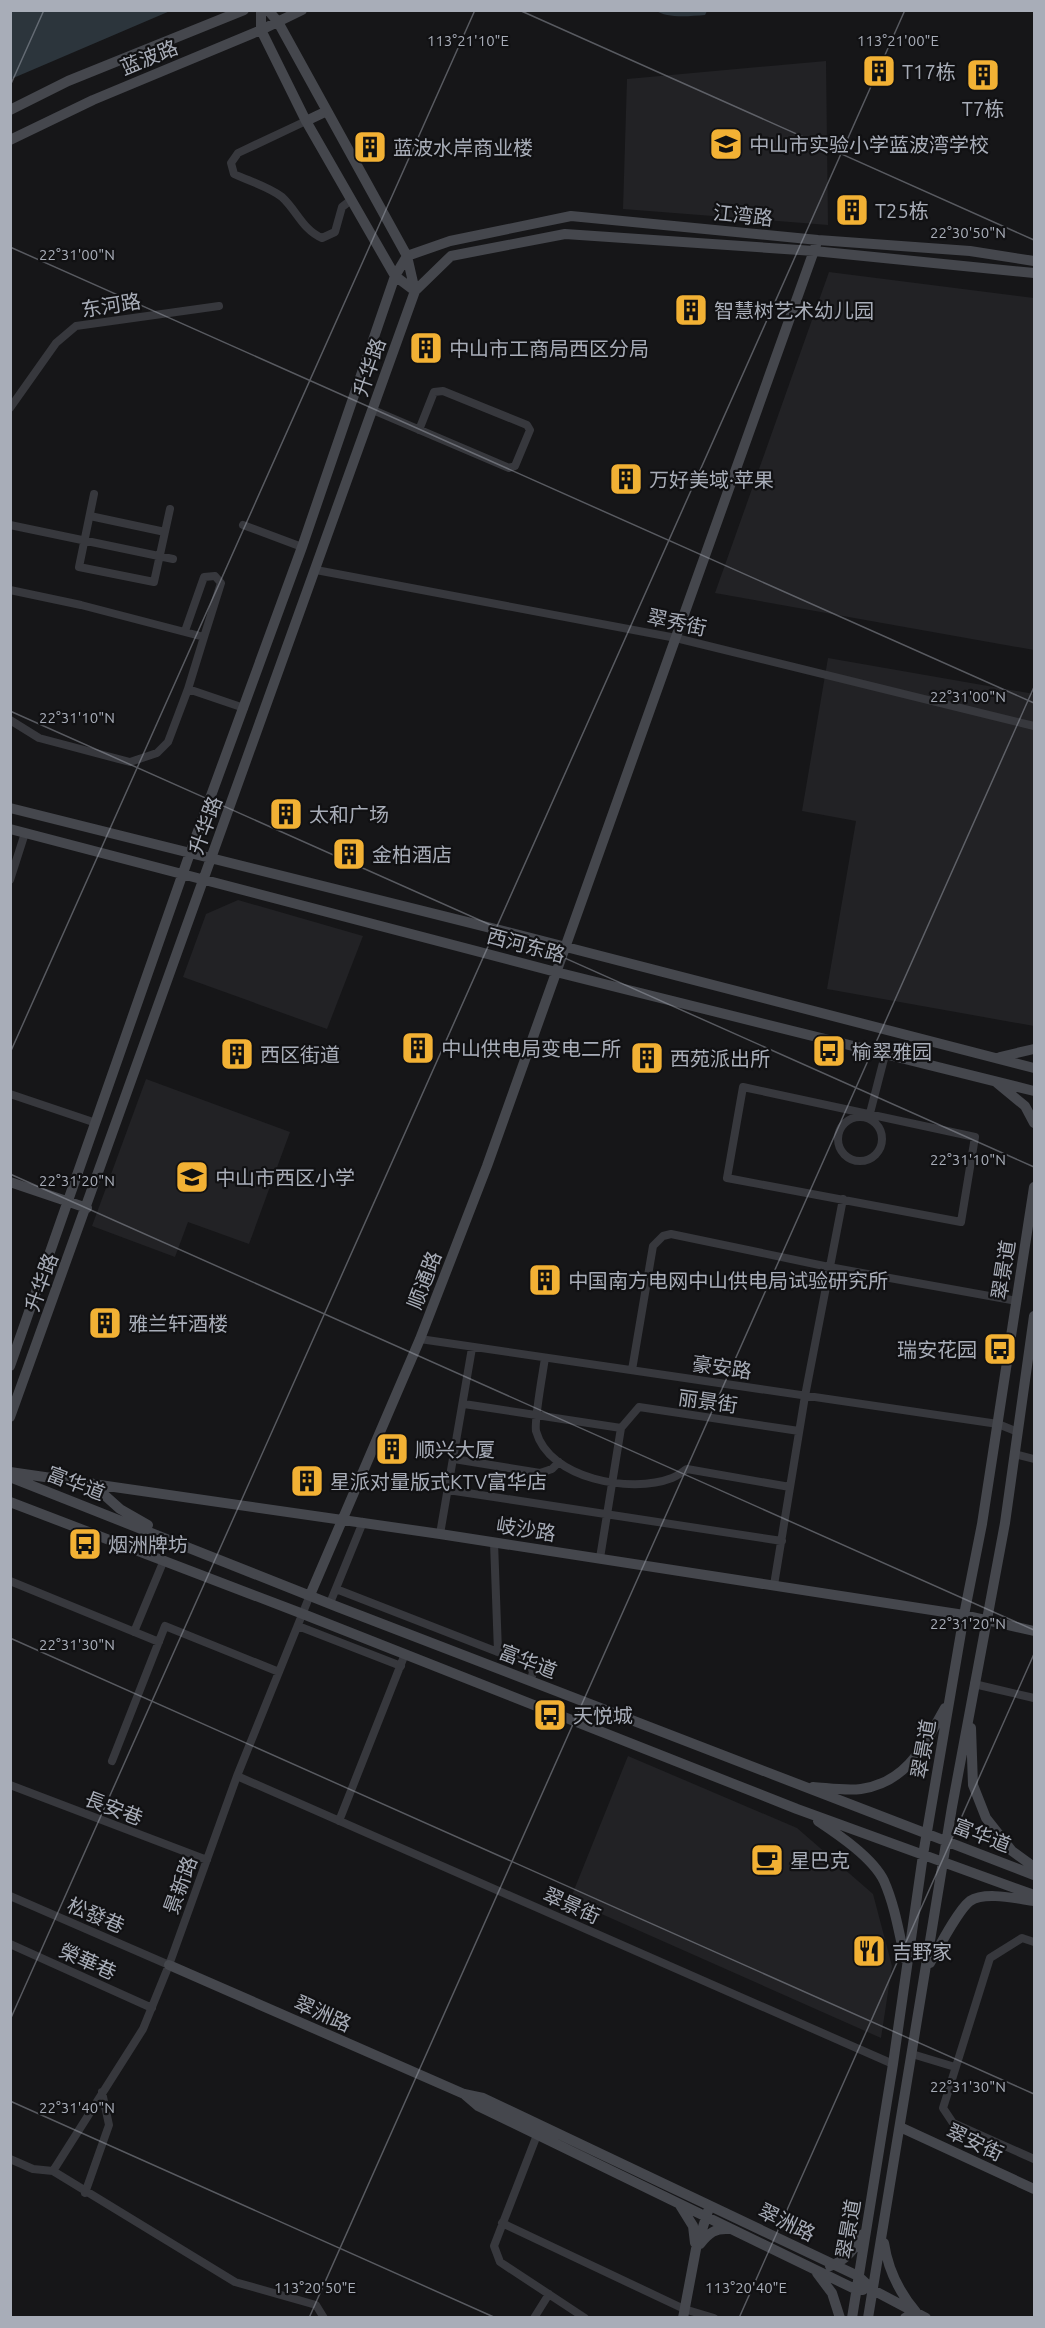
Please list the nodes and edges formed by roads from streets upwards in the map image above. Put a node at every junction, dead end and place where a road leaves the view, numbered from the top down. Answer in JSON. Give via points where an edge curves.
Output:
{"nodes":[{"id":1,"x":243,"y":10,"type":"edge"},
{"id":2,"x":261,"y":10,"type":"edge"},
{"id":3,"x":268,"y":10,"type":"edge"},
{"id":4,"x":302,"y":10,"type":"edge"},
{"id":5,"x":278,"y":22,"type":"junction"},
{"id":6,"x":261,"y":30,"type":"junction"},
{"id":7,"x":10,"y":110,"type":"edge"},
{"id":8,"x":327,"y":111,"type":"junction"},
{"id":9,"x":306,"y":121,"type":"junction"},
{"id":10,"x":10,"y":140,"type":"edge"},
{"id":11,"x":369,"y":187,"type":"junction"},
{"id":12,"x":351,"y":200,"type":"junction"},
{"id":13,"x":816,"y":246,"type":"junction"},
{"id":14,"x":407,"y":256,"type":"junction"},
{"id":15,"x":451,"y":256,"type":"joint"},
{"id":16,"x":1035,"y":261,"type":"edge"},
{"id":17,"x":1035,"y":273,"type":"edge"},
{"id":18,"x":395,"y":276,"type":"junction"},
{"id":19,"x":415,"y":291,"type":"junction"},
{"id":20,"x":219,"y":306,"type":"dead end"},
{"id":21,"x":10,"y":408,"type":"edge"},
{"id":22,"x":373,"y":410,"type":"junction"},
{"id":23,"x":419,"y":430,"type":"junction"},
{"id":24,"x":94,"y":494,"type":"dead end"},
{"id":25,"x":170,"y":509,"type":"dead end"},
{"id":26,"x":90,"y":516,"type":"junction"},
{"id":27,"x":10,"y":525,"type":"edge"},
{"id":28,"x":243,"y":525,"type":"dead end"},
{"id":29,"x":165,"y":532,"type":"junction"},
{"id":30,"x":85,"y":540,"type":"junction"},
{"id":31,"x":302,"y":547,"type":"junction"},
{"id":32,"x":160,"y":556,"type":"junction"},
{"id":33,"x":173,"y":559,"type":"dead end"},
{"id":34,"x":316,"y":570,"type":"junction"},
{"id":35,"x":10,"y":590,"type":"edge"},
{"id":36,"x":185,"y":631,"type":"junction"},
{"id":37,"x":204,"y":637,"type":"junction"},
{"id":38,"x":676,"y":638,"type":"junction"},
{"id":39,"x":188,"y":689,"type":"junction"},
{"id":40,"x":244,"y":708,"type":"junction"},
{"id":41,"x":10,"y":720,"type":"edge"},
{"id":42,"x":1032,"y":724,"type":"edge"},
{"id":43,"x":10,"y":808,"type":"edge"},
{"id":44,"x":10,"y":829,"type":"edge"},
{"id":45,"x":25,"y":833,"type":"junction"},
{"id":46,"x":190,"y":853,"type":"junction"},
{"id":47,"x":212,"y":859,"type":"junction"},
{"id":48,"x":183,"y":873,"type":"junction"},
{"id":49,"x":205,"y":879,"type":"junction"},
{"id":50,"x":10,"y":880,"type":"edge"},
{"id":51,"x":566,"y":947,"type":"junction"},
{"id":52,"x":556,"y":972,"type":"junction"},
{"id":53,"x":1035,"y":1049,"type":"edge"},
{"id":54,"x":885,"y":1054,"type":"junction"},
{"id":55,"x":995,"y":1058,"type":"junction"},
{"id":56,"x":1035,"y":1068,"type":"edge"},
{"id":57,"x":994,"y":1081,"type":"junction"},
{"id":58,"x":1035,"y":1091,"type":"edge"},
{"id":59,"x":10,"y":1094,"type":"edge"},
{"id":60,"x":869,"y":1116,"type":"junction"},
{"id":61,"x":96,"y":1123,"type":"junction"},
{"id":62,"x":1035,"y":1123,"type":"edge"},
{"id":63,"x":115,"y":1130,"type":"junction"},
{"id":64,"x":10,"y":1182,"type":"edge"},
{"id":65,"x":1035,"y":1187,"type":"edge"},
{"id":66,"x":843,"y":1199,"type":"junction"},
{"id":67,"x":68,"y":1202,"type":"junction"},
{"id":68,"x":87,"y":1208,"type":"junction"},
{"id":69,"x":829,"y":1267,"type":"junction"},
{"id":70,"x":1017,"y":1301,"type":"junction"},
{"id":71,"x":1035,"y":1316,"type":"edge"},
{"id":72,"x":420,"y":1339,"type":"junction"},
{"id":73,"x":472,"y":1348,"type":"junction"},
{"id":74,"x":545,"y":1358,"type":"junction"},
{"id":75,"x":11,"y":1364,"type":"edge"},
{"id":76,"x":632,"y":1370,"type":"junction"},
{"id":77,"x":805,"y":1396,"type":"junction"},
{"id":78,"x":464,"y":1404,"type":"junction"},
{"id":79,"x":537,"y":1415,"type":"junction"},
{"id":80,"x":10,"y":1418,"type":"edge"},
{"id":81,"x":998,"y":1424,"type":"junction"},
{"id":82,"x":621,"y":1428,"type":"junction"},
{"id":83,"x":800,"y":1431,"type":"junction"},
{"id":84,"x":1018,"y":1432,"type":"junction"},
{"id":85,"x":1015,"y":1454,"type":"junction"},
{"id":86,"x":454,"y":1459,"type":"junction"},
{"id":87,"x":1035,"y":1459,"type":"edge"},
{"id":88,"x":559,"y":1462,"type":"junction"},
{"id":89,"x":10,"y":1472,"type":"edge"},
{"id":90,"x":10,"y":1477,"type":"edge"},
{"id":91,"x":91,"y":1483,"type":"junction"},
{"id":92,"x":612,"y":1483,"type":"junction"},
{"id":93,"x":790,"y":1487,"type":"junction"},
{"id":94,"x":448,"y":1490,"type":"junction"},
{"id":95,"x":10,"y":1502,"type":"edge"},
{"id":96,"x":607,"y":1515,"type":"junction"},
{"id":97,"x":114,"y":1517,"type":"junction"},
{"id":98,"x":342,"y":1519,"type":"junction"},
{"id":99,"x":363,"y":1522,"type":"junction"},
{"id":100,"x":440,"y":1534,"type":"junction"},
{"id":101,"x":105,"y":1538,"type":"junction"},
{"id":102,"x":782,"y":1541,"type":"junction"},
{"id":103,"x":176,"y":1542,"type":"junction"},
{"id":104,"x":494,"y":1542,"type":"junction"},
{"id":105,"x":600,"y":1558,"type":"junction"},
{"id":106,"x":164,"y":1560,"type":"junction"},
{"id":107,"x":10,"y":1581,"type":"edge"},
{"id":108,"x":774,"y":1585,"type":"junction"},
{"id":109,"x":336,"y":1589,"type":"junction"},
{"id":110,"x":310,"y":1595,"type":"junction"},
{"id":111,"x":330,"y":1603,"type":"junction"},
{"id":112,"x":303,"y":1614,"type":"junction"},
{"id":113,"x":964,"y":1614,"type":"junction"},
{"id":114,"x":986,"y":1620,"type":"junction"},
{"id":115,"x":298,"y":1626,"type":"junction"},
{"id":116,"x":1035,"y":1631,"type":"edge"},
{"id":117,"x":134,"y":1632,"type":"junction"},
{"id":118,"x":159,"y":1642,"type":"junction"},
{"id":119,"x":498,"y":1652,"type":"junction"},
{"id":120,"x":405,"y":1654,"type":"junction"},
{"id":121,"x":400,"y":1666,"type":"junction"},
{"id":122,"x":279,"y":1672,"type":"junction"},
{"id":123,"x":530,"y":1681,"type":"junction"},
{"id":124,"x":974,"y":1684,"type":"junction"},
{"id":125,"x":1035,"y":1698,"type":"edge"},
{"id":126,"x":950,"y":1700,"type":"junction"},
{"id":127,"x":971,"y":1704,"type":"junction"},
{"id":128,"x":112,"y":1761,"type":"dead end"},
{"id":129,"x":237,"y":1776,"type":"junction"},
{"id":130,"x":10,"y":1785,"type":"edge"},
{"id":131,"x":802,"y":1786,"type":"junction"},
{"id":132,"x":797,"y":1809,"type":"junction"},
{"id":133,"x":339,"y":1821,"type":"junction"},
{"id":134,"x":927,"y":1833,"type":"junction"},
{"id":135,"x":947,"y":1842,"type":"junction"},
{"id":136,"x":923,"y":1855,"type":"junction"},
{"id":137,"x":207,"y":1860,"type":"junction"},
{"id":138,"x":944,"y":1862,"type":"junction"},
{"id":139,"x":1035,"y":1867,"type":"edge"},
{"id":140,"x":1035,"y":1875,"type":"edge"},
{"id":141,"x":1035,"y":1895,"type":"edge"},
{"id":142,"x":10,"y":1896,"type":"edge"},
{"id":143,"x":1035,"y":1901,"type":"edge"},
{"id":144,"x":1035,"y":1942,"type":"edge"},
{"id":145,"x":10,"y":1944,"type":"edge"},
{"id":146,"x":169,"y":1965,"type":"junction"},
{"id":147,"x":907,"y":1967,"type":"junction"},
{"id":148,"x":925,"y":1972,"type":"junction"},
{"id":149,"x":152,"y":2008,"type":"junction"},
{"id":150,"x":912,"y":2054,"type":"junction"},
{"id":151,"x":894,"y":2064,"type":"junction"},
{"id":152,"x":955,"y":2067,"type":"junction"},
{"id":153,"x":102,"y":2092,"type":"junction"},
{"id":154,"x":464,"y":2094,"type":"junction"},
{"id":155,"x":900,"y":2127,"type":"junction"},
{"id":156,"x":537,"y":2135,"type":"junction"},
{"id":157,"x":10,"y":2159,"type":"edge"},
{"id":158,"x":1035,"y":2159,"type":"edge"},
{"id":159,"x":52,"y":2171,"type":"junction"},
{"id":160,"x":1035,"y":2189,"type":"edge"},
{"id":161,"x":85,"y":2193,"type":"junction"},
{"id":162,"x":677,"y":2201,"type":"junction"},
{"id":163,"x":708,"y":2210,"type":"junction"},
{"id":164,"x":502,"y":2223,"type":"junction"},
{"id":165,"x":867,"y":2227,"type":"junction"},
{"id":166,"x":733,"y":2229,"type":"junction"},
{"id":167,"x":882,"y":2233,"type":"junction"},
{"id":168,"x":696,"y":2249,"type":"junction"},
{"id":169,"x":834,"y":2264,"type":"junction"},
{"id":170,"x":816,"y":2270,"type":"junction"},
{"id":171,"x":858,"y":2276,"type":"junction"},
{"id":172,"x":857,"y":2290,"type":"junction"},
{"id":173,"x":873,"y":2290,"type":"junction"},
{"id":174,"x":549,"y":2294,"type":"junction"},
{"id":175,"x":683,"y":2313,"type":"edge"},
{"id":176,"x":921,"y":2315,"type":"edge"},
{"id":177,"x":324,"y":2318,"type":"edge"},
{"id":178,"x":534,"y":2318,"type":"edge"},
{"id":179,"x":585,"y":2318,"type":"edge"},
{"id":180,"x":714,"y":2318,"type":"edge"},
{"id":181,"x":840,"y":2318,"type":"edge"},
{"id":182,"x":852,"y":2318,"type":"edge"},
{"id":183,"x":868,"y":2318,"type":"edge"},
{"id":184,"x":905,"y":2318,"type":"edge"}],
"edges":[{"from":1,"to":7,"type":"street","name":"蓝波路","via":[[68,81]]},
{"from":2,"to":6,"type":"street"},
{"from":3,"to":5,"type":"street"},
{"from":4,"to":5,"type":"street","name":"蓝波路"},
{"from":5,"to":6,"type":"street","name":"蓝波路"},
{"from":5,"to":8,"type":"street"},
{"from":6,"to":9,"type":"street"},
{"from":6,"to":10,"type":"street","name":"蓝波路","via":[[93,100]]},
{"from":8,"to":9,"type":"street"},
{"from":8,"to":11,"type":"street"},
{"from":9,"to":12,"type":"street"},
{"from":9,"to":12,"type":"street","via":[[238,153],[231,163],[234,174],[279,195],[310,233],[322,238],[335,232],[342,207]]},
{"from":11,"to":12,"type":"street"},
{"from":11,"to":14,"type":"street"},
{"from":12,"to":18,"type":"street"},
{"from":13,"to":14,"type":"street","name":"江湾路","via":[[571,216],[450,241]]},
{"from":13,"to":15,"type":"street","name":"江湾路","via":[[565,234]]},
{"from":13,"to":16,"type":"street","name":"江湾路","via":[[970,251]]},
{"from":13,"to":17,"type":"street","name":"江湾路"},
{"from":13,"to":38,"type":"street","name":"顺通路"},
{"from":14,"to":18,"type":"street","name":"升华路"},
{"from":14,"to":19,"type":"street"},
{"from":15,"to":19,"type":"street","name":"升华路"},
{"from":18,"to":19,"type":"street"},
{"from":18,"to":31,"type":"street","name":"升华路"},
{"from":19,"to":22,"type":"street","name":"升华路"},
{"from":20,"to":21,"type":"street","name":"东河路","via":[[76,326],[56,343]]},
{"from":22,"to":23,"type":"street"},
{"from":22,"to":34,"type":"street","name":"升华路"},
{"from":23,"to":23,"type":"street","via":[[509,468],[515,466],[530,430],[527,425],[443,392],[434,392]]},
{"from":24,"to":26,"type":"street"},
{"from":25,"to":29,"type":"street"},
{"from":26,"to":29,"type":"street"},
{"from":26,"to":30,"type":"street"},
{"from":27,"to":30,"type":"street"},
{"from":28,"to":31,"type":"street"},
{"from":29,"to":32,"type":"street"},
{"from":30,"to":32,"type":"street"},
{"from":30,"to":32,"type":"street","via":[[80,567],[154,582]]},
{"from":31,"to":40,"type":"street","name":"升华路"},
{"from":32,"to":33,"type":"street"},
{"from":34,"to":38,"type":"street","name":"翠秀街"},
{"from":34,"to":47,"type":"street","name":"升华路"},
{"from":35,"to":36,"type":"street"},
{"from":36,"to":37,"type":"street"},
{"from":36,"to":37,"type":"street","via":[[204,577],[215,576],[221,583]]},
{"from":37,"to":39,"type":"street"},
{"from":38,"to":42,"type":"street","name":"翠秀街"},
{"from":38,"to":51,"type":"street","name":"顺通路"},
{"from":39,"to":40,"type":"street"},
{"from":39,"to":41,"type":"street","via":[[168,742],[157,753],[130,762],[39,738]]},
{"from":40,"to":46,"type":"street","name":"升华路"},
{"from":43,"to":46,"type":"street","name":"西河东路"},
{"from":44,"to":45,"type":"street","name":"西河东路"},
{"from":45,"to":48,"type":"street","name":"西河东路"},
{"from":45,"to":50,"type":"street"},
{"from":46,"to":47,"type":"street","name":"西河东路"},
{"from":46,"to":48,"type":"street","name":"升华路"},
{"from":47,"to":49,"type":"street","name":"升华路"},
{"from":47,"to":51,"type":"street","name":"西河东路"},
{"from":48,"to":49,"type":"street","name":"西河东路"},
{"from":48,"to":61,"type":"street","name":"升华路"},
{"from":49,"to":52,"type":"street","name":"西河东路"},
{"from":49,"to":63,"type":"street","name":"升华路"},
{"from":51,"to":52,"type":"street","name":"顺通路"},
{"from":51,"to":55,"type":"street","name":"西河东路"},
{"from":52,"to":54,"type":"street","name":"西河东路"},
{"from":52,"to":72,"type":"street","name":"顺通路"},
{"from":53,"to":55,"type":"street"},
{"from":54,"to":57,"type":"street","name":"西河东路"},
{"from":54,"to":60,"type":"street"},
{"from":55,"to":56,"type":"street","name":"西河东路"},
{"from":57,"to":58,"type":"street","name":"西河东路"},
{"from":57,"to":62,"type":"street","via":[[1025,1106]]},
{"from":59,"to":61,"type":"street"},
{"from":60,"to":60,"type":"street","via":[[879,1128],[882,1142],[869,1159],[854,1160],[842,1152],[839,1131],[848,1120]]},
{"from":60,"to":66,"type":"street","via":[[975,1137],[961,1222]]},
{"from":60,"to":66,"type":"street","via":[[743,1087],[727,1178]]},
{"from":61,"to":63,"type":"street"},
{"from":61,"to":67,"type":"street","name":"升华路"},
{"from":63,"to":68,"type":"street","name":"升华路"},
{"from":64,"to":67,"type":"street"},
{"from":65,"to":70,"type":"street","name":"翠景道"},
{"from":66,"to":69,"type":"street"},
{"from":67,"to":68,"type":"street"},
{"from":67,"to":75,"type":"street","name":"升华路"},
{"from":68,"to":80,"type":"street","name":"升华路"},
{"from":69,"to":70,"type":"street"},
{"from":69,"to":76,"type":"street","via":[[671,1234],[663,1236],[653,1246]]},
{"from":69,"to":77,"type":"street"},
{"from":70,"to":81,"type":"street","name":"翠景道"},
{"from":71,"to":84,"type":"street","name":"翠景道"},
{"from":72,"to":73,"type":"street","name":"豪安路"},
{"from":72,"to":98,"type":"street","name":"顺通路"},
{"from":73,"to":74,"type":"street","name":"豪安路"},
{"from":73,"to":78,"type":"street"},
{"from":74,"to":76,"type":"street","name":"豪安路"},
{"from":74,"to":79,"type":"street"},
{"from":76,"to":77,"type":"street","name":"豪安路"},
{"from":77,"to":81,"type":"street","name":"豪安路"},
{"from":77,"to":83,"type":"street"},
{"from":78,"to":79,"type":"street"},
{"from":78,"to":86,"type":"street"},
{"from":79,"to":82,"type":"street"},
{"from":79,"to":88,"type":"street","via":[[536,1429],[544,1450]]},
{"from":81,"to":84,"type":"street","name":"豪安路"},
{"from":81,"to":113,"type":"street","name":"翠景道"},
{"from":82,"to":83,"type":"street","name":"丽景街","via":[[639,1407]]},
{"from":82,"to":92,"type":"street"},
{"from":83,"to":93,"type":"street"},
{"from":84,"to":85,"type":"street","name":"翠景道"},
{"from":85,"to":87,"type":"street"},
{"from":85,"to":114,"type":"street","name":"翠景道"},
{"from":86,"to":88,"type":"street","via":[[540,1473]]},
{"from":86,"to":94,"type":"street"},
{"from":88,"to":92,"type":"street","via":[[578,1473]]},
{"from":89,"to":91,"type":"street","name":"岐沙路"},
{"from":90,"to":97,"type":"street","name":"富华道"},
{"from":91,"to":98,"type":"street","name":"岐沙路"},
{"from":91,"to":103,"type":"street","via":[[120,1509]]},
{"from":92,"to":93,"type":"street","via":[[651,1484],[687,1469]]},
{"from":92,"to":96,"type":"street"},
{"from":93,"to":102,"type":"street"},
{"from":94,"to":96,"type":"street"},
{"from":94,"to":100,"type":"street"},
{"from":95,"to":101,"type":"street","name":"富华道"},
{"from":96,"to":102,"type":"street"},
{"from":96,"to":105,"type":"street"},
{"from":97,"to":101,"type":"street"},
{"from":97,"to":103,"type":"street","name":"富华道"},
{"from":98,"to":99,"type":"street","name":"岐沙路"},
{"from":98,"to":110,"type":"street","name":"顺通路"},
{"from":99,"to":100,"type":"street","name":"岐沙路"},
{"from":99,"to":109,"type":"street"},
{"from":100,"to":104,"type":"street","name":"岐沙路"},
{"from":101,"to":106,"type":"street","name":"富华道"},
{"from":102,"to":108,"type":"street"},
{"from":103,"to":110,"type":"street","name":"富华道"},
{"from":104,"to":105,"type":"street","name":"岐沙路"},
{"from":104,"to":119,"type":"street"},
{"from":105,"to":108,"type":"street","name":"岐沙路"},
{"from":106,"to":112,"type":"street","name":"富华道"},
{"from":106,"to":117,"type":"street"},
{"from":107,"to":117,"type":"street"},
{"from":108,"to":113,"type":"street","name":"岐沙路"},
{"from":109,"to":111,"type":"street"},
{"from":109,"to":119,"type":"street"},
{"from":110,"to":111,"type":"street","name":"富华道"},
{"from":110,"to":112,"type":"street","name":"景新路"},
{"from":111,"to":123,"type":"street","name":"富华道"},
{"from":112,"to":115,"type":"street","name":"景新路"},
{"from":112,"to":120,"type":"street","name":"富华道"},
{"from":113,"to":114,"type":"street","name":"岐沙路"},
{"from":113,"to":126,"type":"street","name":"翠景道"},
{"from":114,"to":116,"type":"street","name":"岐沙路"},
{"from":114,"to":124,"type":"street","name":"翠景道"},
{"from":115,"to":121,"type":"street"},
{"from":115,"to":122,"type":"street","name":"景新路"},
{"from":117,"to":118,"type":"street"},
{"from":118,"to":122,"type":"street","via":[[165,1626]]},
{"from":118,"to":128,"type":"street"},
{"from":119,"to":123,"type":"street","via":[[531,1665]]},
{"from":120,"to":121,"type":"street"},
{"from":120,"to":132,"type":"street","name":"富华道"},
{"from":121,"to":133,"type":"street"},
{"from":122,"to":129,"type":"street","name":"景新路"},
{"from":123,"to":131,"type":"street","name":"富华道"},
{"from":124,"to":125,"type":"street"},
{"from":124,"to":127,"type":"street","name":"翠景道"},
{"from":126,"to":131,"type":"street","via":[[919,1754],[896,1777],[860,1789]]},
{"from":126,"to":134,"type":"street","name":"翠景道"},
{"from":127,"to":135,"type":"street","name":"翠景道"},
{"from":127,"to":139,"type":"street","via":[[973,1785],[986,1818],[1012,1851]]},
{"from":129,"to":133,"type":"street","name":"翠景街"},
{"from":129,"to":137,"type":"street","name":"景新路"},
{"from":130,"to":137,"type":"street","name":"長安巷"},
{"from":131,"to":134,"type":"street","name":"富华道"},
{"from":132,"to":136,"type":"street","name":"富华道"},
{"from":132,"to":147,"type":"street","via":[[856,1847],[883,1879]]},
{"from":133,"to":151,"type":"street","name":"翠景街"},
{"from":134,"to":135,"type":"street","name":"富华道"},
{"from":134,"to":136,"type":"street","name":"翠景道"},
{"from":135,"to":138,"type":"street","name":"翠景道"},
{"from":135,"to":140,"type":"street","name":"富华道"},
{"from":136,"to":138,"type":"street","name":"富华道"},
{"from":136,"to":147,"type":"street","name":"翠景道"},
{"from":137,"to":146,"type":"street","name":"景新路"},
{"from":138,"to":141,"type":"street","name":"富华道"},
{"from":138,"to":148,"type":"street","name":"翠景道"},
{"from":142,"to":146,"type":"street","name":"松發巷"},
{"from":143,"to":148,"type":"street","via":[[993,1896],[971,1901]]},
{"from":144,"to":152,"type":"street","via":[[1022,1938],[990,1958]]},
{"from":145,"to":149,"type":"street","name":"榮華巷"},
{"from":146,"to":149,"type":"street","name":"景新路"},
{"from":146,"to":154,"type":"street","name":"翠洲路"},
{"from":147,"to":151,"type":"street","name":"翠景道"},
{"from":148,"to":150,"type":"street","name":"翠景道"},
{"from":149,"to":153,"type":"street","name":"景新路"},
{"from":150,"to":152,"type":"street"},
{"from":150,"to":155,"type":"street","name":"翠景道"},
{"from":151,"to":165,"type":"street","name":"翠景道"},
{"from":152,"to":158,"type":"street","via":[[943,2108],[954,2123]]},
{"from":153,"to":159,"type":"street","name":"景新路"},
{"from":153,"to":161,"type":"street","via":[[109,2125]]},
{"from":154,"to":156,"type":"street","name":"翠洲路","via":[[478,2106]]},
{"from":154,"to":163,"type":"street","name":"翠洲路","via":[[483,2098]]},
{"from":155,"to":160,"type":"street","name":"翠安街"},
{"from":155,"to":167,"type":"street","name":"翠景道"},
{"from":156,"to":162,"type":"street","name":"翠洲路"},
{"from":156,"to":164,"type":"street"},
{"from":157,"to":159,"type":"street","via":[[33,2169]]},
{"from":159,"to":161,"type":"street"},
{"from":161,"to":177,"type":"street","via":[[235,2282],[316,2305]]},
{"from":162,"to":163,"type":"street","name":"翠洲路"},
{"from":162,"to":168,"type":"street","via":[[693,2226]]},
{"from":163,"to":166,"type":"street","name":"翠洲路"},
{"from":163,"to":168,"type":"street"},
{"from":163,"to":169,"type":"street","name":"翠洲路"},
{"from":164,"to":174,"type":"street","via":[[494,2246],[500,2262]]},
{"from":164,"to":175,"type":"street"},
{"from":165,"to":169,"type":"street","via":[[855,2249]]},
{"from":165,"to":171,"type":"street","name":"翠景道"},
{"from":166,"to":168,"type":"street","via":[[719,2228]]},
{"from":166,"to":170,"type":"street","name":"翠洲路"},
{"from":167,"to":173,"type":"street","name":"翠景道"},
{"from":167,"to":176,"type":"street","via":[[887,2260],[901,2294]]},
{"from":168,"to":175,"type":"street"},
{"from":169,"to":170,"type":"street"},
{"from":169,"to":171,"type":"street","name":"翠洲路"},
{"from":170,"to":172,"type":"street","name":"翠洲路"},
{"from":170,"to":181,"type":"street","via":[[832,2293]]},
{"from":171,"to":172,"type":"street","name":"翠景道"},
{"from":171,"to":173,"type":"street","name":"翠洲路"},
{"from":172,"to":173,"type":"street","name":"翠洲路"},
{"from":172,"to":182,"type":"street","name":"翠景道"},
{"from":173,"to":176,"type":"street"},
{"from":173,"to":183,"type":"street","name":"翠景道"},
{"from":174,"to":178,"type":"street"},
{"from":174,"to":179,"type":"street"},
{"from":175,"to":180,"type":"street"},
{"from":176,"to":184,"type":"street"}]}
